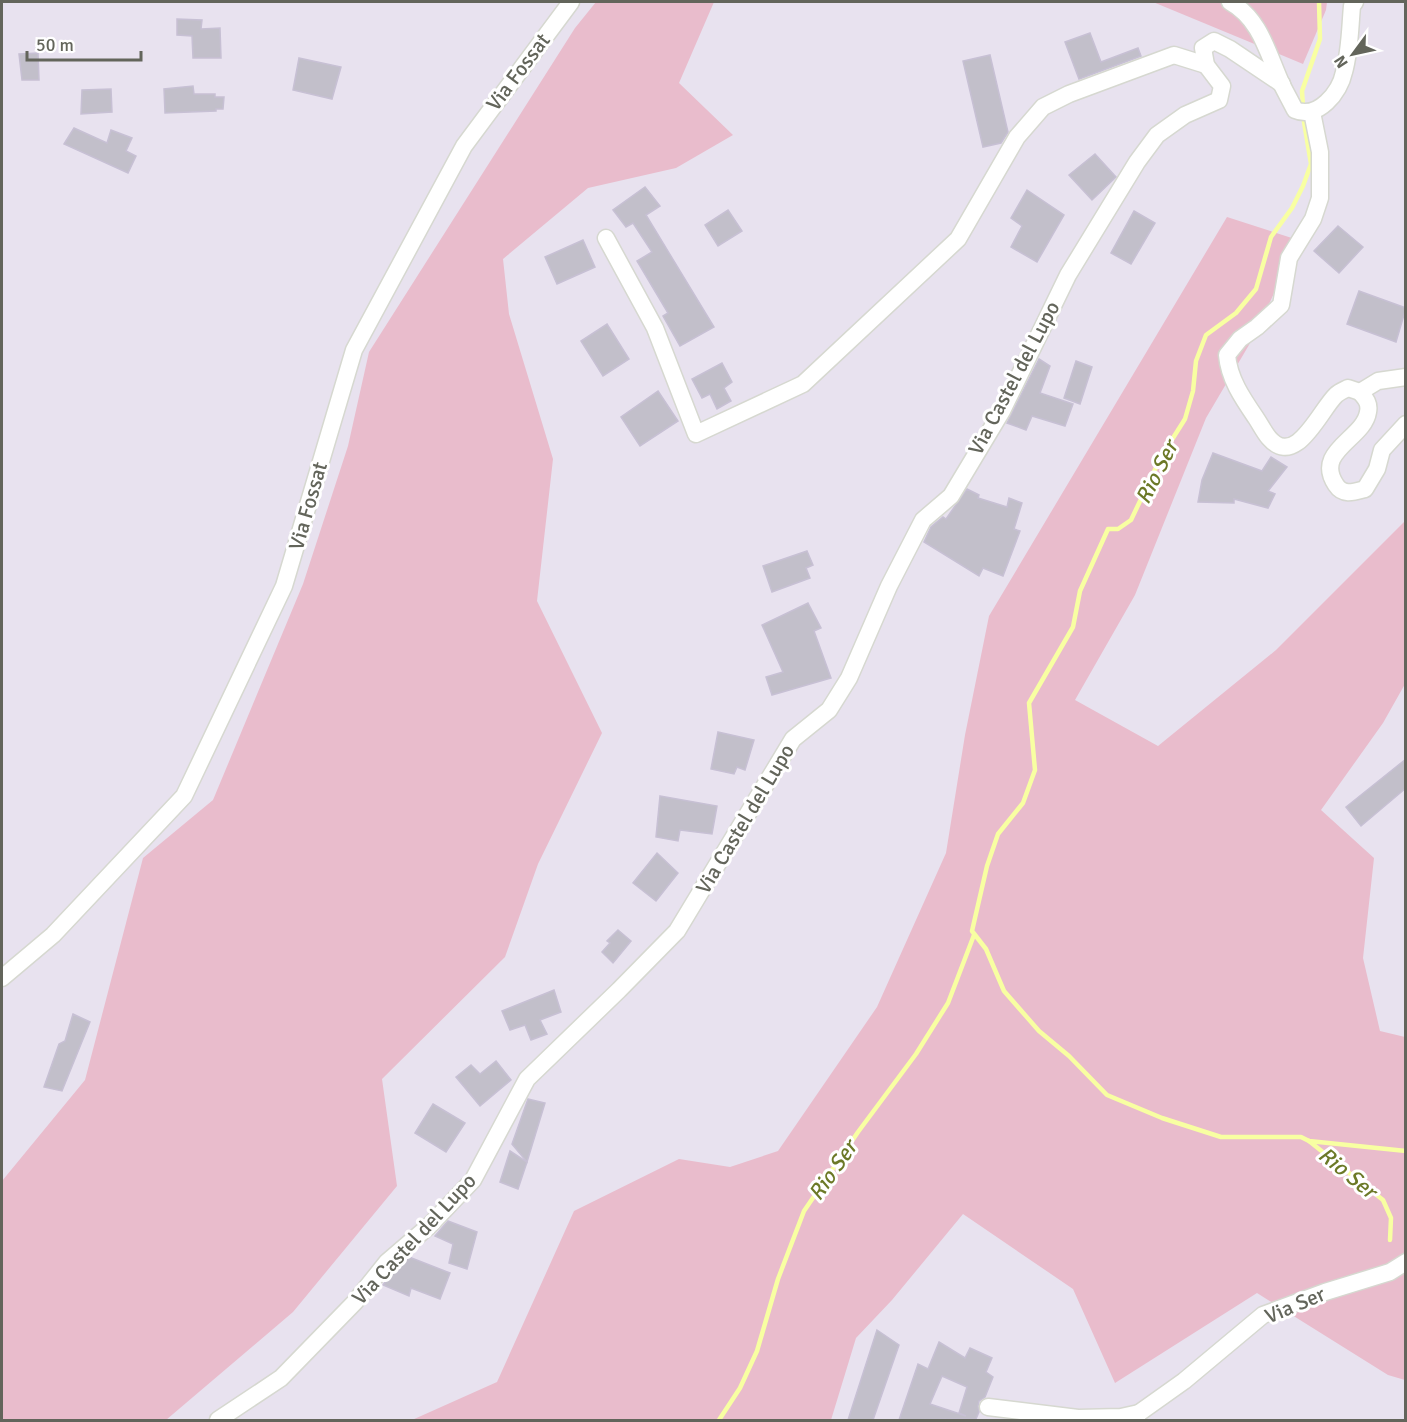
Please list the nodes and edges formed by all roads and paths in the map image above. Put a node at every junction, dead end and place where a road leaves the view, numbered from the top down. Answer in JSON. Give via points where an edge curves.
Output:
{"nodes":[{"id":1,"x":571,"y":2,"type":"edge"},
{"id":2,"x":1230,"y":2,"type":"edge"},
{"id":3,"x":1355,"y":2,"type":"edge"},
{"id":4,"x":1206,"y":65,"type":"junction"},
{"id":5,"x":1282,"y":84,"type":"junction"},
{"id":6,"x":1306,"y":112,"type":"junction"},
{"id":7,"x":606,"y":238,"type":"dead end"},
{"id":8,"x":1406,"y":377,"type":"edge"},
{"id":9,"x":1360,"y":392,"type":"junction"},
{"id":10,"x":1406,"y":423,"type":"edge"},
{"id":11,"x":2,"y":978,"type":"edge"},
{"id":12,"x":1406,"y":1262,"type":"edge"},
{"id":13,"x":988,"y":1407,"type":"dead end"},
{"id":14,"x":1137,"y":1417,"type":"edge"},
{"id":15,"x":218,"y":1420,"type":"edge"}],
"edges":[{"from":1,"to":11,"type":"street","name":"Via Fossat","via":[[464,146],[354,350],[285,586],[184,796],[53,935]]},
{"from":2,"to":5,"type":"street","via":[[1241,8],[1264,39]]},
{"from":3,"to":6,"type":"street","via":[[1344,74],[1329,101]]},
{"from":4,"to":5,"type":"street","via":[[1203,48],[1214,41]]},
{"from":4,"to":7,"type":"street","via":[[1174,55],[1043,107],[1017,138],[958,239],[803,384],[696,434],[656,328]]},
{"from":4,"to":15,"type":"street","name":"Via Castel del Lupo","via":[[1222,86],[1219,100],[1185,115],[1157,135],[1137,162],[1068,275],[1002,411],[951,496],[922,520],[849,678],[829,710],[793,739],[677,931],[527,1079],[473,1180],[387,1262],[355,1302],[281,1378]]},
{"from":5,"to":6,"type":"street","via":[[1295,110]]},
{"from":6,"to":9,"type":"street","via":[[1320,152],[1320,198],[1313,219],[1288,258],[1281,305],[1240,339],[1227,355],[1228,366],[1238,391],[1277,445],[1291,446],[1303,439],[1336,395],[1348,388]]},
{"from":8,"to":9,"type":"street","via":[[1378,381]]},
{"from":9,"to":10,"type":"street","via":[[1368,401],[1368,413],[1331,458],[1330,477],[1339,490],[1349,493],[1365,489],[1377,469],[1382,450]]},
{"from":12,"to":14,"type":"street","name":"Via Ser","via":[[1390,1272],[1263,1315]]},
{"from":13,"to":14,"type":"street","name":"Via Ser","via":[[1078,1418]]}]}
